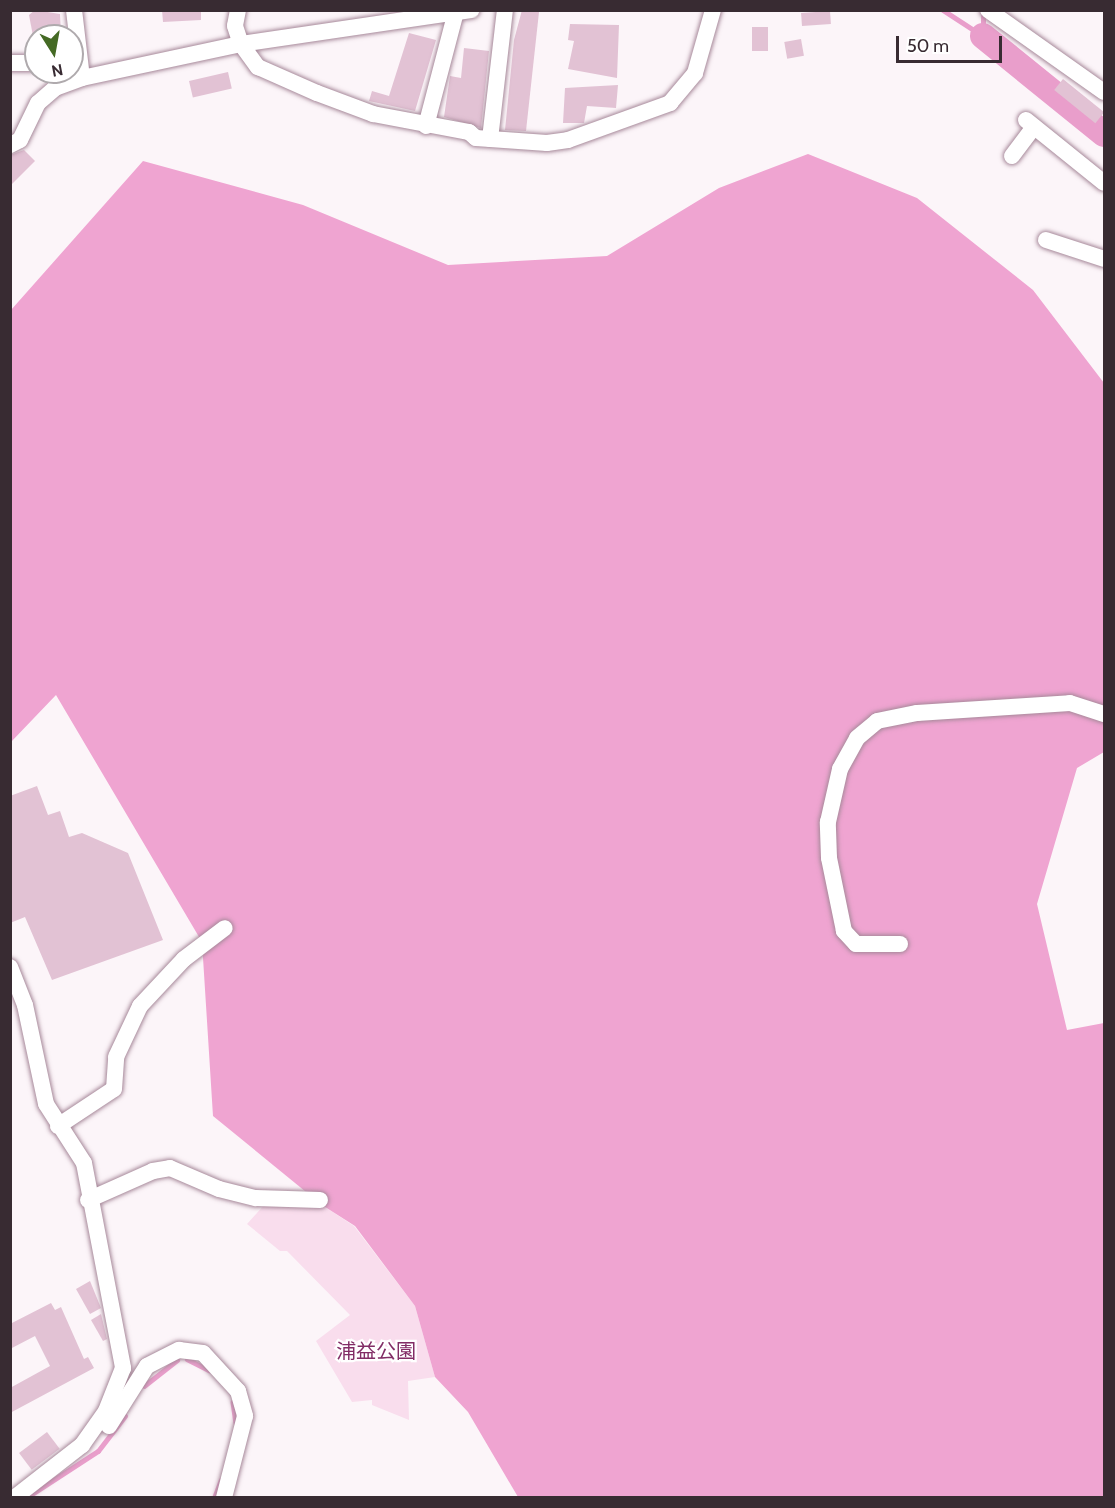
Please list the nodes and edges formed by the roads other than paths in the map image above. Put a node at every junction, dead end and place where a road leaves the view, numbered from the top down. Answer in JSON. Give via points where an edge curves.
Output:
{"nodes":[{"id":1,"x":238,"y":10,"type":"edge"},
{"id":2,"x":505,"y":10,"type":"edge"},
{"id":3,"x":713,"y":10,"type":"edge"},
{"id":4,"x":464,"y":11,"type":"edge"},
{"id":5,"x":989,"y":11,"type":"edge"},
{"id":6,"x":389,"y":15,"type":"edge"},
{"id":7,"x":241,"y":44,"type":"junction"},
{"id":8,"x":84,"y":68,"type":"edge"},
{"id":9,"x":60,"y":84,"type":"edge"},
{"id":10,"x":1104,"y":92,"type":"edge"},
{"id":11,"x":426,"y":126,"type":"junction"},
{"id":12,"x":490,"y":139,"type":"junction"},
{"id":13,"x":10,"y":145,"type":"edge"},
{"id":14,"x":1012,"y":156,"type":"dead end"},
{"id":15,"x":1104,"y":183,"type":"edge"},
{"id":16,"x":1046,"y":240,"type":"dead end"},
{"id":17,"x":1104,"y":259,"type":"edge"},
{"id":18,"x":1104,"y":714,"type":"edge"},
{"id":19,"x":225,"y":928,"type":"dead end"},
{"id":20,"x":900,"y":944,"type":"dead end"},
{"id":21,"x":10,"y":967,"type":"edge"},
{"id":22,"x":58,"y":1126,"type":"junction"},
{"id":23,"x":88,"y":1200,"type":"junction"},
{"id":24,"x":320,"y":1200,"type":"dead end"},
{"id":25,"x":82,"y":1445,"type":"junction"},
{"id":26,"x":14,"y":1497,"type":"edge"},
{"id":27,"x":224,"y":1497,"type":"edge"}],
"edges":[{"from":1,"to":7,"type":"street","via":[[235,26]]},
{"from":2,"to":12,"type":"street"},
{"from":3,"to":12,"type":"street","via":[[695,73],[670,103],[568,140]]},
{"from":4,"to":6,"type":"street"},
{"from":4,"to":11,"type":"street"},
{"from":5,"to":10,"type":"street"},
{"from":6,"to":7,"type":"street"},
{"from":7,"to":8,"type":"street"},
{"from":7,"to":11,"type":"street","via":[[258,67],[267,72],[373,114]]},
{"from":9,"to":13,"type":"street","via":[[38,103],[20,140]]},
{"from":11,"to":12,"type":"street"},
{"from":14,"to":15,"type":"street","via":[[1030,123]]},
{"from":16,"to":17,"type":"street"},
{"from":18,"to":20,"type":"street","via":[[1070,703],[917,713],[877,721],[857,738],[840,769],[828,822],[829,858],[844,931],[856,944]]},
{"from":19,"to":22,"type":"street","via":[[184,959],[140,1006],[116,1057],[114,1089]]},
{"from":21,"to":22,"type":"street","via":[[26,1005],[46,1104]]},
{"from":22,"to":23,"type":"street","via":[[81,1152]]},
{"from":23,"to":24,"type":"street","via":[[153,1171],[170,1168],[219,1189],[256,1198]]},
{"from":23,"to":25,"type":"street","via":[[123,1368],[106,1411]]},
{"from":25,"to":26,"type":"street"},
{"from":25,"to":27,"type":"street","via":[[111,1424],[147,1366],[179,1350],[203,1353],[238,1391],[245,1416]]}]}
